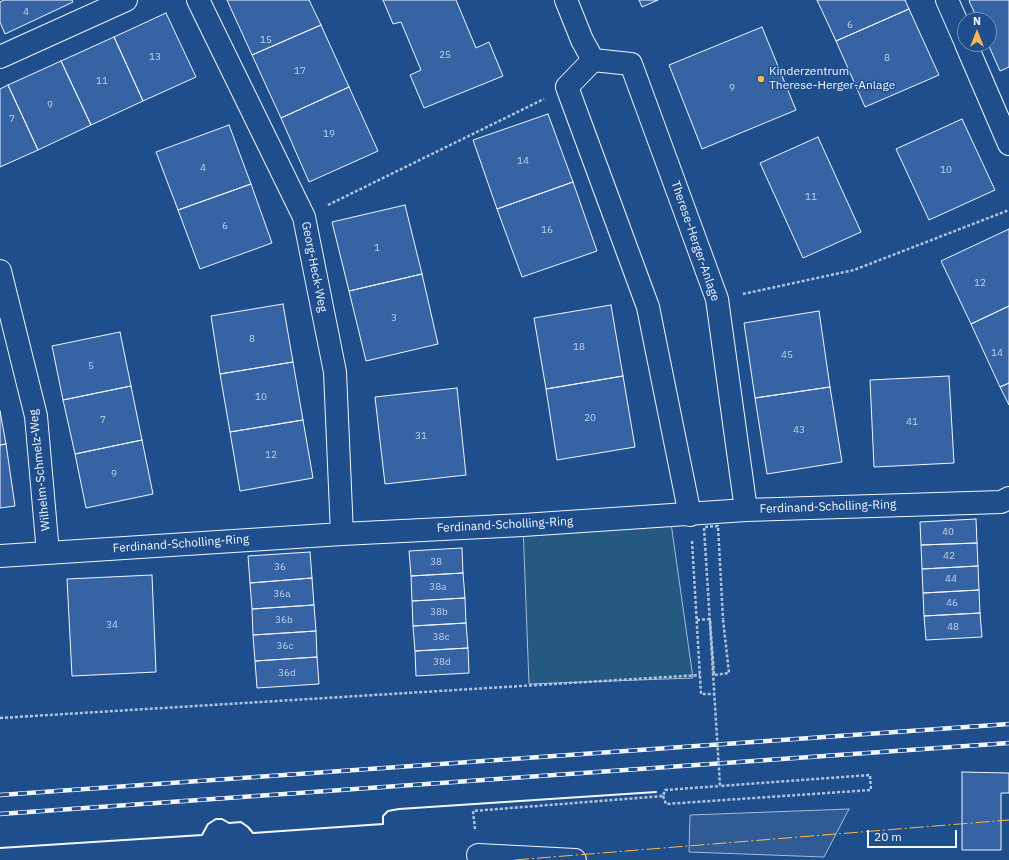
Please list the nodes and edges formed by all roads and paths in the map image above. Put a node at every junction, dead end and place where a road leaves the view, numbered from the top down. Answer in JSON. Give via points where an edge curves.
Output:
{"nodes":[{"id":1,"x":126,"y":0,"type":"edge"},
{"id":2,"x":198,"y":0,"type":"edge"},
{"id":3,"x":566,"y":0,"type":"edge"},
{"id":4,"x":948,"y":0,"type":"edge"},
{"id":5,"x":92,"y":7,"type":"edge"},
{"id":6,"x":957,"y":22,"type":"edge"},
{"id":7,"x":969,"y":52,"type":"edge"},
{"id":8,"x":0,"y":57,"type":"edge"},
{"id":9,"x":593,"y":60,"type":"junction"},
{"id":10,"x":567,"y":87,"type":"junction"},
{"id":11,"x":1009,"y":144,"type":"edge"},
{"id":12,"x":1009,"y":210,"type":"edge"},
{"id":13,"x":304,"y":217,"type":"junction"},
{"id":14,"x":0,"y":271,"type":"edge"},
{"id":15,"x":717,"y":299,"type":"junction"},
{"id":16,"x":1009,"y":498,"type":"edge"},
{"id":17,"x":746,"y":510,"type":"junction"},
{"id":18,"x":690,"y":515,"type":"junction"},
{"id":19,"x":342,"y":534,"type":"junction"},
{"id":20,"x":48,"y":553,"type":"junction"},
{"id":21,"x":0,"y":556,"type":"edge"},
{"id":22,"x":697,"y":620,"type":"junction"},
{"id":23,"x":700,"y":675,"type":"junction"},
{"id":24,"x":715,"y":694,"type":"junction"},
{"id":25,"x":0,"y":718,"type":"edge"},
{"id":26,"x":720,"y":786,"type":"junction"},
{"id":27,"x":663,"y":796,"type":"junction"},
{"id":28,"x":480,"y":858,"type":"edge"},
{"id":29,"x":575,"y":860,"type":"edge"}],
"edges":[{"from":1,"to":5,"type":"street"},
{"from":2,"to":13,"type":"street","name":"Georg-Heck-Weg"},
{"from":3,"to":9,"type":"street"},
{"from":4,"to":6,"type":"street"},
{"from":5,"to":8,"type":"street"},
{"from":7,"to":11,"type":"street"},
{"from":9,"to":10,"type":"street"},
{"from":9,"to":15,"type":"street","name":"Therese-Herger-Anlage","via":[[631,64]]},
{"from":10,"to":13,"type":"path"},
{"from":10,"to":18,"type":"street","via":[[648,307]]},
{"from":12,"to":15,"type":"path","via":[[854,270]]},
{"from":13,"to":19,"type":"street","name":"Georg-Heck-Weg","via":[[335,372]]},
{"from":14,"to":20,"type":"street","name":"Wilhelm-Schmelz-Weg","via":[[36,416]]},
{"from":15,"to":17,"type":"street","name":"Therese-Herger-Anlage"},
{"from":16,"to":17,"type":"street","name":"Ferdinand-Scholling-Ring","via":[[1001,502]]},
{"from":17,"to":18,"type":"street","name":"Ferdinand-Scholling-Ring"},
{"from":18,"to":19,"type":"street","name":"Ferdinand-Scholling-Ring"},
{"from":18,"to":22,"type":"path"},
{"from":19,"to":20,"type":"street","name":"Ferdinand-Scholling-Ring"},
{"from":20,"to":21,"type":"street","name":"Ferdinand-Scholling-Ring"},
{"from":22,"to":23,"type":"path"},
{"from":22,"to":24,"type":"path","bridge":true,"via":[[710,619],[714,675],[721,674],[728,673],[718,526],[704,527],[712,638],[714,670],[714,678]]},
{"from":23,"to":24,"type":"path","via":[[701,694]]},
{"from":23,"to":25,"type":"path"},
{"from":24,"to":26,"type":"path","bridge":true},
{"from":26,"to":27,"type":"path","via":[[665,790]]},
{"from":26,"to":27,"type":"path","bridge":true,"via":[[870,775],[871,790],[666,804]]},
{"from":27,"to":28,"type":"path","via":[[473,811]]},
{"from":28,"to":29,"type":"street"}]}
